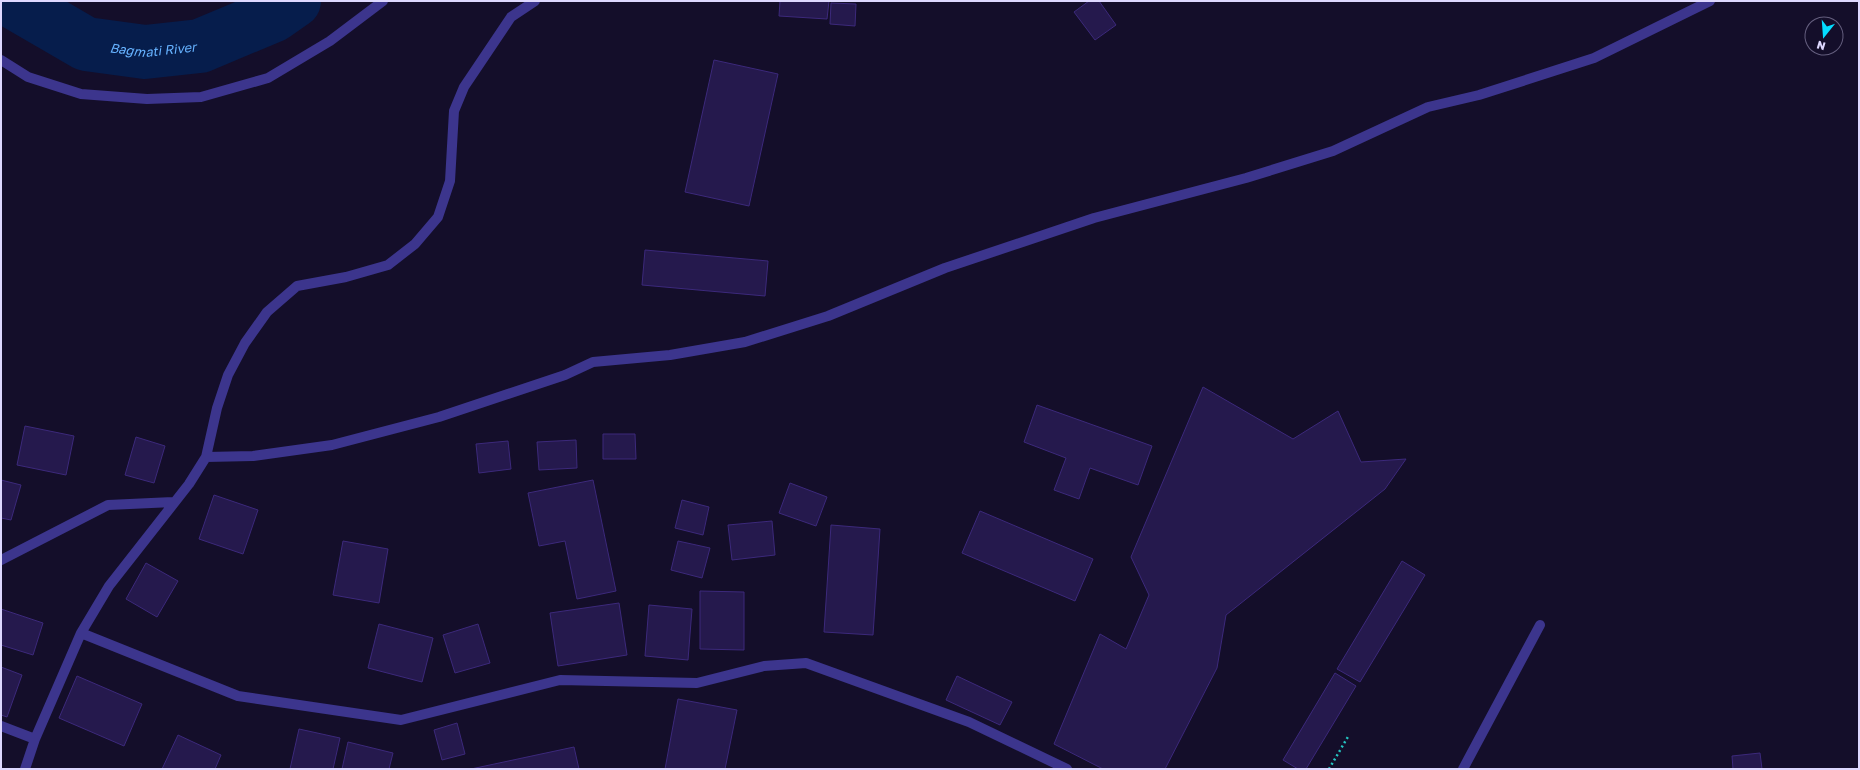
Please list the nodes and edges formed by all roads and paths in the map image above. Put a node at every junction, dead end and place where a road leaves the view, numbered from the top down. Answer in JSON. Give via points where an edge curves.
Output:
{"nodes":[{"id":1,"x":383,"y":1,"type":"edge"},
{"id":2,"x":535,"y":1,"type":"edge"},
{"id":3,"x":1710,"y":1,"type":"edge"},
{"id":4,"x":1,"y":60,"type":"edge"},
{"id":5,"x":206,"y":457,"type":"junction"},
{"id":6,"x":173,"y":502,"type":"junction"},
{"id":7,"x":1,"y":560,"type":"edge"},
{"id":8,"x":1540,"y":625,"type":"dead end"},
{"id":9,"x":81,"y":633,"type":"junction"},
{"id":10,"x":1,"y":726,"type":"edge"},
{"id":11,"x":1349,"y":735,"type":"dead end"},
{"id":12,"x":35,"y":739,"type":"junction"},
{"id":13,"x":25,"y":769,"type":"edge"},
{"id":14,"x":1067,"y":769,"type":"edge"},
{"id":15,"x":1328,"y":769,"type":"edge"},
{"id":16,"x":1463,"y":769,"type":"edge"}],
"edges":[{"from":1,"to":4,"type":"street","via":[[330,41],[268,78],[201,97],[147,99],[82,94],[28,77]]},
{"from":2,"to":5,"type":"street","via":[[511,17],[464,87],[454,111],[450,181],[438,217],[415,244],[388,265],[346,277],[298,286],[267,312],[245,344],[228,376],[217,408]]},
{"from":3,"to":5,"type":"street","via":[[1594,58],[1479,95],[1428,107],[1333,151],[1246,178],[1094,218],[944,268],[828,316],[745,342],[670,355],[593,362],[566,374],[439,417],[332,445],[253,456]]},
{"from":5,"to":6,"type":"street","via":[[189,484]]},
{"from":6,"to":7,"type":"street","via":[[108,505]]},
{"from":6,"to":9,"type":"street","via":[[109,586]]},
{"from":8,"to":16,"type":"street"},
{"from":9,"to":12,"type":"street"},
{"from":9,"to":14,"type":"street","via":[[238,696],[401,720],[560,680],[697,682],[764,666],[806,664],[969,722]]},
{"from":10,"to":12,"type":"street"},
{"from":11,"to":15,"type":"path"},
{"from":12,"to":13,"type":"street"}]}
